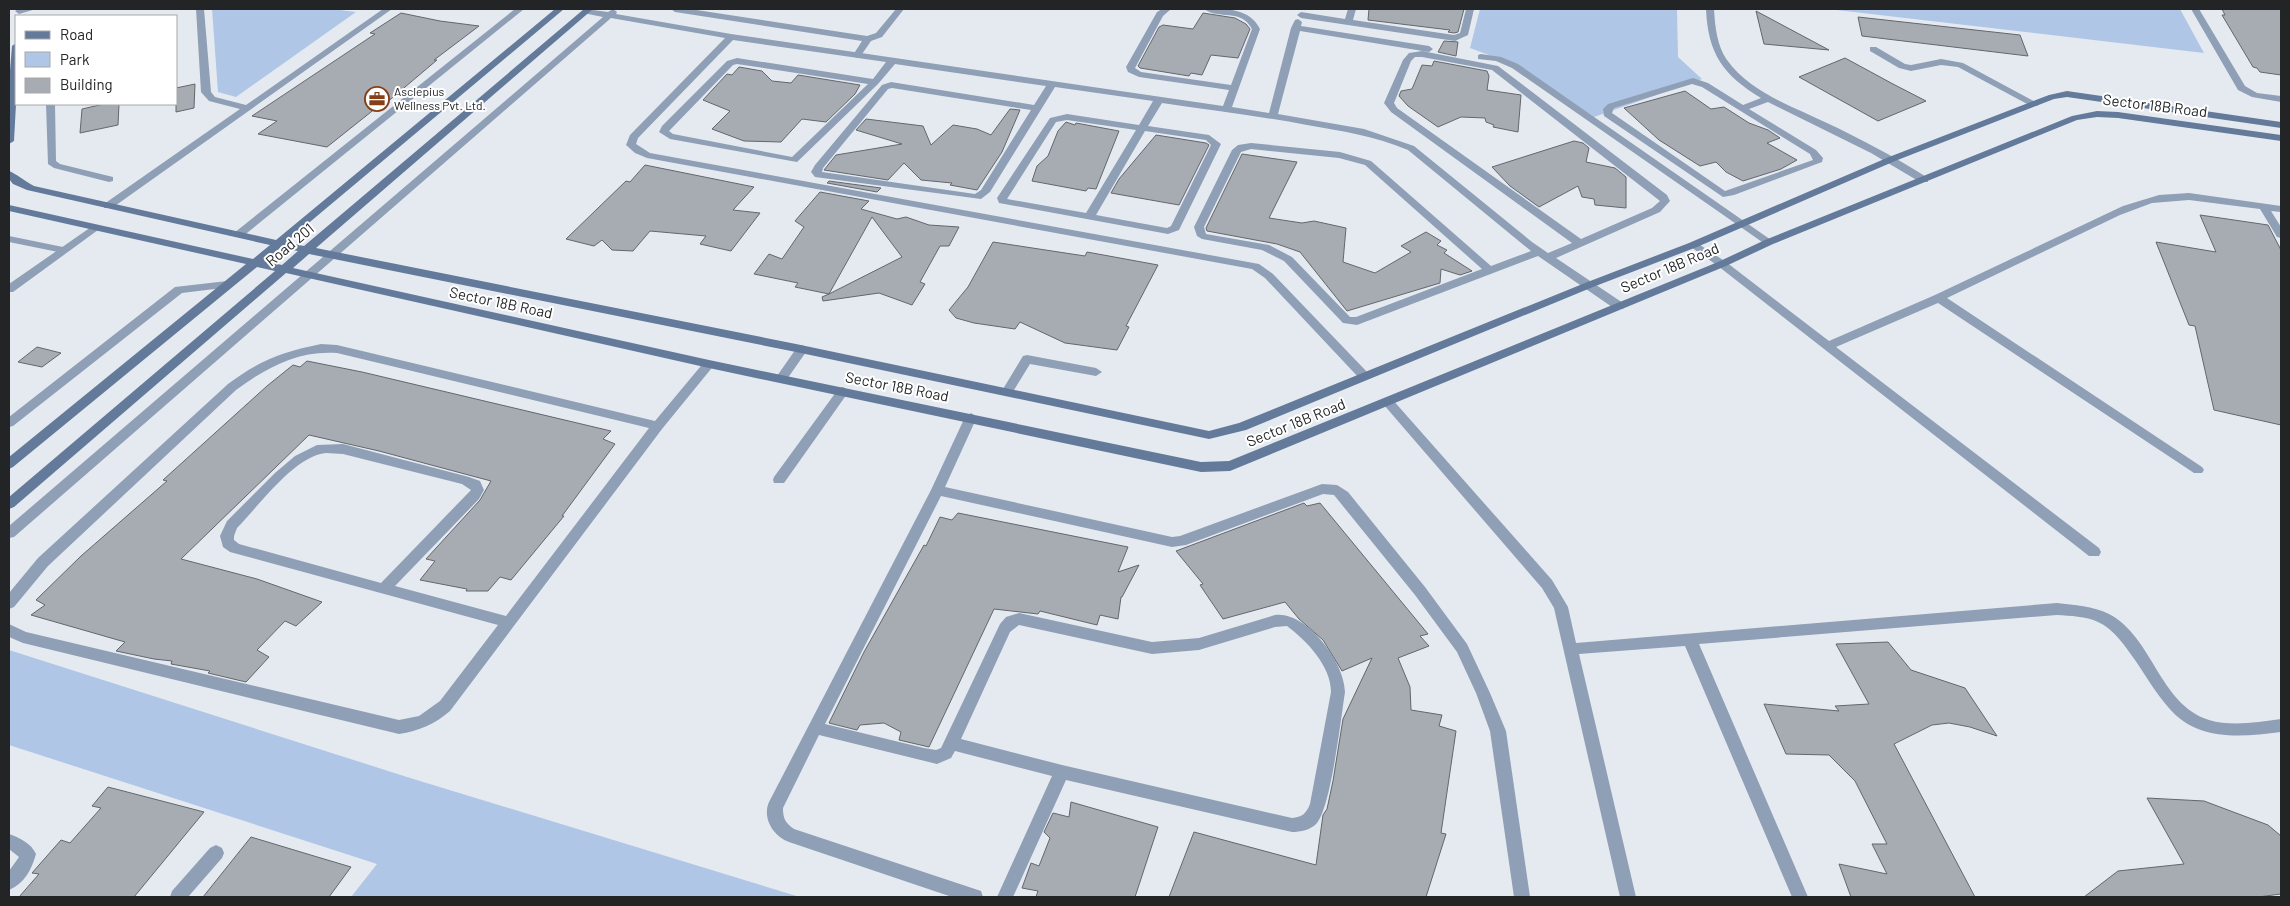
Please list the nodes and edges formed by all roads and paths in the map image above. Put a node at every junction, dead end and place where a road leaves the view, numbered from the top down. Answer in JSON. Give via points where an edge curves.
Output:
{"nodes":[{"id":1,"x":32,"y":9,"type":"edge"},
{"id":2,"x":200,"y":9,"type":"edge"},
{"id":3,"x":388,"y":9,"type":"edge"},
{"id":4,"x":520,"y":9,"type":"edge"},
{"id":5,"x":560,"y":9,"type":"edge"},
{"id":6,"x":676,"y":9,"type":"edge"},
{"id":7,"x":900,"y":9,"type":"edge"},
{"id":8,"x":1167,"y":9,"type":"edge"},
{"id":9,"x":1208,"y":9,"type":"edge"},
{"id":10,"x":1352,"y":9,"type":"edge"},
{"id":11,"x":1470,"y":9,"type":"edge"},
{"id":12,"x":1710,"y":9,"type":"edge"},
{"id":13,"x":2195,"y":9,"type":"edge"},
{"id":14,"x":588,"y":10,"type":"edge"},
{"id":15,"x":19,"y":12,"type":"edge"},
{"id":16,"x":613,"y":12,"type":"edge"},
{"id":17,"x":1303,"y":12,"type":"edge"},
{"id":18,"x":1348,"y":22,"type":"junction"},
{"id":19,"x":1295,"y":28,"type":"junction"},
{"id":20,"x":731,"y":37,"type":"junction"},
{"id":21,"x":868,"y":40,"type":"junction"},
{"id":22,"x":1873,"y":49,"type":"dead end"},
{"id":23,"x":857,"y":55,"type":"junction"},
{"id":24,"x":15,"y":60,"type":"edge"},
{"id":25,"x":893,"y":60,"type":"junction"},
{"id":26,"x":875,"y":82,"type":"junction"},
{"id":27,"x":1052,"y":84,"type":"junction"},
{"id":28,"x":1235,"y":88,"type":"junction"},
{"id":29,"x":1770,"y":98,"type":"junction"},
{"id":30,"x":1159,"y":99,"type":"junction"},
{"id":31,"x":2281,"y":99,"type":"edge"},
{"id":32,"x":2034,"y":104,"type":"junction"},
{"id":33,"x":50,"y":105,"type":"edge"},
{"id":34,"x":247,"y":108,"type":"junction"},
{"id":35,"x":1037,"y":108,"type":"junction"},
{"id":36,"x":1742,"y":108,"type":"junction"},
{"id":37,"x":1228,"y":109,"type":"junction"},
{"id":38,"x":1273,"y":116,"type":"junction"},
{"id":39,"x":2281,"y":125,"type":"edge"},
{"id":40,"x":1143,"y":128,"type":"junction"},
{"id":41,"x":2281,"y":138,"type":"edge"},
{"id":42,"x":9,"y":141,"type":"edge"},
{"id":43,"x":1892,"y":159,"type":"junction"},
{"id":44,"x":9,"y":174,"type":"edge"},
{"id":45,"x":108,"y":179,"type":"dead end"},
{"id":46,"x":1924,"y":180,"type":"junction"},
{"id":47,"x":108,"y":206,"type":"junction"},
{"id":48,"x":2264,"y":207,"type":"junction"},
{"id":49,"x":9,"y":208,"type":"edge"},
{"id":50,"x":2281,"y":210,"type":"edge"},
{"id":51,"x":1089,"y":217,"type":"junction"},
{"id":52,"x":1743,"y":223,"type":"junction"},
{"id":53,"x":94,"y":228,"type":"junction"},
{"id":54,"x":238,"y":235,"type":"junction"},
{"id":55,"x":2281,"y":235,"type":"edge"},
{"id":56,"x":9,"y":240,"type":"edge"},
{"id":57,"x":1769,"y":242,"type":"junction"},
{"id":58,"x":1580,"y":243,"type":"junction"},
{"id":59,"x":278,"y":244,"type":"junction"},
{"id":60,"x":1693,"y":245,"type":"junction"},
{"id":61,"x":308,"y":249,"type":"junction"},
{"id":62,"x":63,"y":250,"type":"junction"},
{"id":63,"x":332,"y":254,"type":"junction"},
{"id":64,"x":1542,"y":255,"type":"junction"},
{"id":65,"x":253,"y":264,"type":"junction"},
{"id":66,"x":1722,"y":264,"type":"junction"},
{"id":67,"x":284,"y":270,"type":"junction"},
{"id":68,"x":1489,"y":270,"type":"junction"},
{"id":69,"x":306,"y":275,"type":"junction"},
{"id":70,"x":227,"y":285,"type":"junction"},
{"id":71,"x":1589,"y":285,"type":"junction"},
{"id":72,"x":9,"y":289,"type":"edge"},
{"id":73,"x":1939,"y":298,"type":"junction"},
{"id":74,"x":1619,"y":306,"type":"junction"},
{"id":75,"x":1828,"y":346,"type":"junction"},
{"id":76,"x":802,"y":349,"type":"junction"},
{"id":77,"x":709,"y":364,"type":"junction"},
{"id":78,"x":1096,"y":372,"type":"dead end"},
{"id":79,"x":1364,"y":376,"type":"junction"},
{"id":80,"x":781,"y":379,"type":"junction"},
{"id":81,"x":842,"y":391,"type":"junction"},
{"id":82,"x":1007,"y":392,"type":"junction"},
{"id":83,"x":1388,"y":402,"type":"junction"},
{"id":84,"x":971,"y":417,"type":"junction"},
{"id":85,"x":9,"y":423,"type":"edge"},
{"id":86,"x":658,"y":426,"type":"junction"},
{"id":87,"x":9,"y":464,"type":"edge"},
{"id":88,"x":2198,"y":470,"type":"dead end"},
{"id":89,"x":779,"y":480,"type":"dead end"},
{"id":90,"x":937,"y":490,"type":"junction"},
{"id":91,"x":9,"y":504,"type":"edge"},
{"id":92,"x":9,"y":533,"type":"edge"},
{"id":93,"x":2094,"y":552,"type":"dead end"},
{"id":94,"x":384,"y":589,"type":"junction"},
{"id":95,"x":9,"y":603,"type":"edge"},
{"id":96,"x":507,"y":622,"type":"junction"},
{"id":97,"x":9,"y":630,"type":"edge"},
{"id":98,"x":1690,"y":641,"type":"junction"},
{"id":99,"x":1572,"y":650,"type":"junction"},
{"id":100,"x":2281,"y":726,"type":"edge"},
{"id":101,"x":816,"y":728,"type":"junction"},
{"id":102,"x":951,"y":743,"type":"junction"},
{"id":103,"x":1062,"y":772,"type":"junction"},
{"id":104,"x":9,"y":842,"type":"edge"},
{"id":105,"x":216,"y":853,"type":"dead end"},
{"id":106,"x":9,"y":882,"type":"edge"},
{"id":107,"x":178,"y":897,"type":"edge"},
{"id":108,"x":975,"y":897,"type":"edge"},
{"id":109,"x":1005,"y":897,"type":"edge"},
{"id":110,"x":1522,"y":897,"type":"edge"},
{"id":111,"x":1628,"y":897,"type":"edge"},
{"id":112,"x":1800,"y":897,"type":"edge"}],
"edges":[{"from":1,"to":15,"type":"street"},
{"from":2,"to":34,"type":"street","via":[[206,92],[212,99]]},
{"from":3,"to":34,"type":"street"},
{"from":4,"to":54,"type":"street"},
{"from":5,"to":59,"type":"street","name":"Road 201"},
{"from":6,"to":21,"type":"street"},
{"from":7,"to":21,"type":"street","via":[[879,35]]},
{"from":8,"to":28,"type":"street","via":[[1160,14],[1131,70],[1139,74]]},
{"from":9,"to":28,"type":"street","via":[[1243,14],[1254,22],[1255,36]]},
{"from":10,"to":18,"type":"street"},
{"from":11,"to":18,"type":"street","via":[[1464,35],[1454,38]]},
{"from":12,"to":29,"type":"street","via":[[1712,36],[1723,62]]},
{"from":13,"to":31,"type":"street","via":[[2241,88],[2255,95]]},
{"from":14,"to":16,"type":"street"},
{"from":14,"to":61,"type":"street","name":"Road 201"},
{"from":16,"to":20,"type":"street"},
{"from":16,"to":63,"type":"street"},
{"from":17,"to":18,"type":"street"},
{"from":17,"to":19,"type":"street"},
{"from":19,"to":38,"type":"street"},
{"from":19,"to":52,"type":"street","via":[[1498,59],[1515,66]]},
{"from":20,"to":23,"type":"street"},
{"from":20,"to":79,"type":"street","via":[[632,137],[631,145],[647,156],[1255,266],[1269,276]]},
{"from":21,"to":23,"type":"street"},
{"from":22,"to":32,"type":"street","via":[[1911,68],[1941,62],[1960,65]]},
{"from":23,"to":25,"type":"street"},
{"from":24,"to":42,"type":"street"},
{"from":25,"to":26,"type":"street"},
{"from":25,"to":27,"type":"street"},
{"from":26,"to":26,"type":"street","via":[[794,160],[670,136],[664,132],[730,63],[737,61]]},
{"from":27,"to":30,"type":"street"},
{"from":27,"to":35,"type":"street"},
{"from":28,"to":37,"type":"street"},
{"from":29,"to":36,"type":"street"},
{"from":29,"to":43,"type":"street"},
{"from":30,"to":37,"type":"street"},
{"from":30,"to":40,"type":"street"},
{"from":32,"to":39,"type":"street","name":"Sector 18B Road","via":[[2067,94]]},
{"from":32,"to":43,"type":"street","name":"Sector 18B Road"},
{"from":33,"to":45,"type":"street","via":[[51,162]]},
{"from":34,"to":47,"type":"street"},
{"from":35,"to":35,"type":"street","via":[[983,195],[977,197],[819,175],[816,172],[885,87],[891,85]]},
{"from":36,"to":36,"type":"street","via":[[1693,81],[1611,106],[1607,112],[1723,194],[1817,162],[1813,152]]},
{"from":37,"to":38,"type":"street"},
{"from":38,"to":64,"type":"street","via":[[1364,132],[1411,148]]},
{"from":40,"to":51,"type":"street"},
{"from":40,"to":51,"type":"street","via":[[1209,138],[1216,144],[1175,228],[1168,231]]},
{"from":40,"to":51,"type":"street","via":[[1067,117],[1053,120],[1002,198],[1005,202]]},
{"from":41,"to":46,"type":"street","name":"Sector 18B Road","via":[[2097,114],[2075,118]]},
{"from":43,"to":46,"type":"street"},
{"from":43,"to":52,"type":"street","name":"Sector 18B Road"},
{"from":44,"to":47,"type":"street","name":"Sector 18B Road","via":[[31,188]]},
{"from":46,"to":57,"type":"street","name":"Sector 18B Road"},
{"from":47,"to":54,"type":"street","name":"Sector 18B Road"},
{"from":48,"to":50,"type":"street"},
{"from":48,"to":55,"type":"street"},
{"from":48,"to":73,"type":"street","via":[[2181,197],[2144,202]]},
{"from":49,"to":53,"type":"street","name":"Sector 18B Road"},
{"from":52,"to":57,"type":"street"},
{"from":52,"to":60,"type":"street","name":"Sector 18B Road"},
{"from":53,"to":62,"type":"street"},
{"from":53,"to":65,"type":"street","name":"Sector 18B Road"},
{"from":54,"to":59,"type":"street","name":"Sector 18B Road"},
{"from":56,"to":62,"type":"street"},
{"from":57,"to":66,"type":"street","name":"Sector 18B Road"},
{"from":58,"to":58,"type":"street","via":[[1394,110],[1388,103],[1412,55],[1422,54],[1495,68],[1663,197],[1665,201],[1656,210]]},
{"from":58,"to":64,"type":"street"},
{"from":59,"to":61,"type":"street","name":"Sector 18B Road"},
{"from":59,"to":65,"type":"street","name":"Road 201"},
{"from":60,"to":66,"type":"street"},
{"from":60,"to":71,"type":"street","name":"Sector 18B Road"},
{"from":61,"to":63,"type":"street","name":"Sector 18B Road"},
{"from":61,"to":67,"type":"street","name":"Road 201"},
{"from":62,"to":72,"type":"street"},
{"from":63,"to":69,"type":"street"},
{"from":63,"to":76,"type":"street","name":"Sector 18B Road"},
{"from":64,"to":68,"type":"street"},
{"from":64,"to":71,"type":"street"},
{"from":65,"to":67,"type":"street","name":"Sector 18B Road"},
{"from":65,"to":70,"type":"street","name":"Road 201"},
{"from":66,"to":74,"type":"street","name":"Sector 18B Road"},
{"from":66,"to":75,"type":"street"},
{"from":67,"to":69,"type":"street","name":"Sector 18B Road"},
{"from":67,"to":91,"type":"street","name":"Road 201"},
{"from":68,"to":68,"type":"street","via":[[1351,322],[1288,259],[1264,247],[1202,236],[1200,227],[1241,147],[1340,155],[1368,163]]},
{"from":69,"to":77,"type":"street","name":"Sector 18B Road"},
{"from":69,"to":92,"type":"street"},
{"from":70,"to":85,"type":"street","via":[[179,290]]},
{"from":70,"to":87,"type":"street","name":"Road 201"},
{"from":71,"to":74,"type":"street"},
{"from":71,"to":79,"type":"street","name":"Sector 18B Road"},
{"from":73,"to":75,"type":"street"},
{"from":73,"to":88,"type":"street"},
{"from":74,"to":83,"type":"street","name":"Sector 18B Road"},
{"from":75,"to":93,"type":"street"},
{"from":76,"to":80,"type":"street"},
{"from":76,"to":82,"type":"street","name":"Sector 18B Road"},
{"from":77,"to":80,"type":"street","name":"Sector 18B Road"},
{"from":77,"to":86,"type":"street"},
{"from":78,"to":82,"type":"street","via":[[1027,359]]},
{"from":79,"to":82,"type":"street","name":"Sector 18B Road","via":[[1242,427],[1208,435]]},
{"from":80,"to":81,"type":"street","name":"Sector 18B Road"},
{"from":81,"to":84,"type":"street","name":"Sector 18B Road"},
{"from":81,"to":89,"type":"street"},
{"from":83,"to":84,"type":"street","name":"Sector 18B Road","via":[[1230,466],[1201,467]]},
{"from":83,"to":99,"type":"street","via":[[1546,584],[1560,607]]},
{"from":84,"to":90,"type":"street"},
{"from":86,"to":95,"type":"street","via":[[337,349],[294,353],[255,370],[232,387],[43,562]]},
{"from":86,"to":96,"type":"street"},
{"from":90,"to":101,"type":"street"},
{"from":90,"to":110,"type":"street","via":[[1172,542],[1322,489],[1337,490],[1343,494],[1462,648],[1478,680],[1498,730]]},
{"from":94,"to":94,"type":"street","via":[[474,496],[478,490],[475,484],[324,448],[296,461],[232,525],[227,536],[228,543],[235,548]]},
{"from":94,"to":96,"type":"street"},
{"from":96,"to":97,"type":"street","via":[[445,706],[431,719],[399,727],[23,637]]},
{"from":98,"to":99,"type":"street"},
{"from":98,"to":100,"type":"street","via":[[2057,609],[2088,612],[2105,618],[2118,628],[2174,703],[2201,724],[2224,730]]},
{"from":98,"to":112,"type":"street"},
{"from":99,"to":111,"type":"street"},
{"from":101,"to":102,"type":"street","via":[[924,755],[946,753]]},
{"from":101,"to":108,"type":"street","via":[[775,807],[775,820],[780,830]]},
{"from":102,"to":103,"type":"street"},
{"from":102,"to":103,"type":"street","via":[[1011,621],[1170,649],[1197,646],[1285,620],[1302,632],[1337,678],[1338,692],[1318,804],[1313,816],[1304,824],[1292,825]]},
{"from":103,"to":109,"type":"street"},
{"from":104,"to":106,"type":"street","via":[[28,854],[25,865]]},
{"from":105,"to":107,"type":"street"}]}
